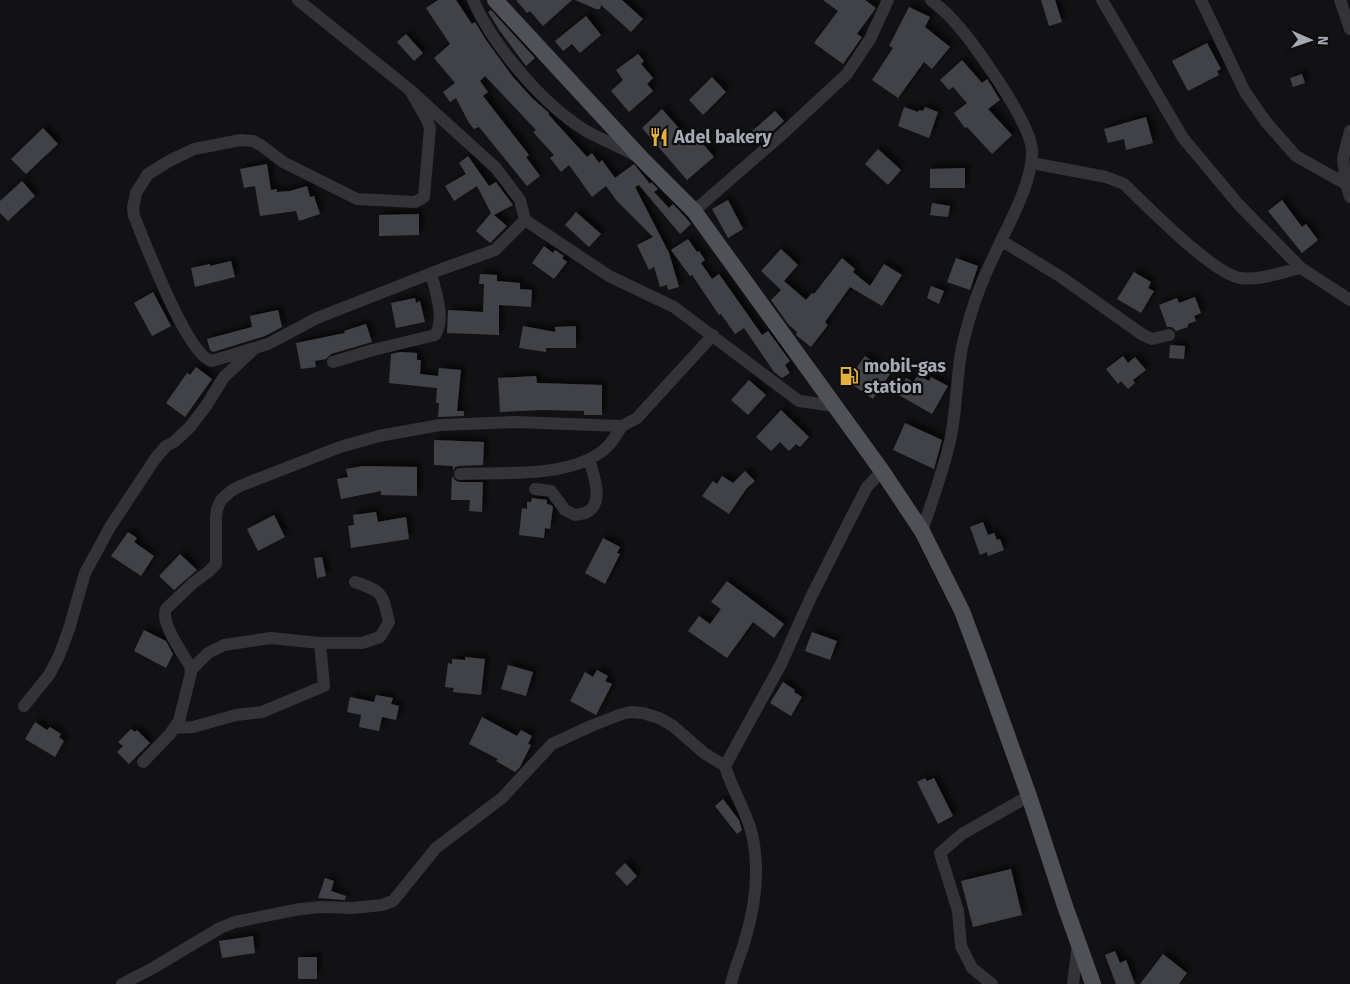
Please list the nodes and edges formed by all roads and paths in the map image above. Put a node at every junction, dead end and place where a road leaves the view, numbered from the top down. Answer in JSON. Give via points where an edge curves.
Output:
{"nodes":[{"id":1,"x":298,"y":0,"type":"edge"},
{"id":2,"x":473,"y":0,"type":"edge"},
{"id":3,"x":495,"y":0,"type":"edge"},
{"id":4,"x":888,"y":0,"type":"edge"},
{"id":5,"x":931,"y":0,"type":"edge"},
{"id":6,"x":1102,"y":0,"type":"edge"},
{"id":7,"x":1201,"y":0,"type":"edge"},
{"id":8,"x":1340,"y":0,"type":"edge"},
{"id":9,"x":1350,"y":30,"type":"edge"},
{"id":10,"x":410,"y":90,"type":"junction"},
{"id":11,"x":1350,"y":131,"type":"edge"},
{"id":12,"x":643,"y":160,"type":"junction"},
{"id":13,"x":1032,"y":163,"type":"junction"},
{"id":14,"x":1346,"y":184,"type":"junction"},
{"id":15,"x":1350,"y":197,"type":"edge"},
{"id":16,"x":694,"y":211,"type":"junction"},
{"id":17,"x":524,"y":220,"type":"junction"},
{"id":18,"x":1002,"y":241,"type":"junction"},
{"id":19,"x":1301,"y":268,"type":"junction"},
{"id":20,"x":431,"y":273,"type":"junction"},
{"id":21,"x":1350,"y":300,"type":"edge"},
{"id":22,"x":713,"y":335,"type":"junction"},
{"id":23,"x":1169,"y":335,"type":"dead end"},
{"id":24,"x":254,"y":349,"type":"junction"},
{"id":25,"x":333,"y":362,"type":"dead end"},
{"id":26,"x":836,"y":406,"type":"junction"},
{"id":27,"x":622,"y":426,"type":"junction"},
{"id":28,"x":590,"y":459,"type":"junction"},
{"id":29,"x":882,"y":470,"type":"junction"},
{"id":30,"x":460,"y":474,"type":"dead end"},
{"id":31,"x":535,"y":489,"type":"dead end"},
{"id":32,"x":922,"y":531,"type":"junction"},
{"id":33,"x":355,"y":582,"type":"dead end"},
{"id":34,"x":320,"y":643,"type":"junction"},
{"id":35,"x":191,"y":670,"type":"junction"},
{"id":36,"x":24,"y":706,"type":"dead end"},
{"id":37,"x":174,"y":728,"type":"junction"},
{"id":38,"x":143,"y":762,"type":"dead end"},
{"id":39,"x":725,"y":766,"type":"junction"},
{"id":40,"x":1030,"y":796,"type":"junction"},
{"id":41,"x":1078,"y":944,"type":"junction"},
{"id":42,"x":122,"y":984,"type":"edge"},
{"id":43,"x":731,"y":984,"type":"edge"},
{"id":44,"x":992,"y":984,"type":"edge"},
{"id":45,"x":1073,"y":984,"type":"edge"},
{"id":46,"x":1093,"y":984,"type":"edge"}],
"edges":[{"from":1,"to":10,"type":"street"},
{"from":2,"to":12,"type":"street","via":[[488,30],[532,85],[584,129]]},
{"from":3,"to":12,"type":"main road"},
{"from":4,"to":16,"type":"street","via":[[870,39],[847,74]]},
{"from":5,"to":13,"type":"street","via":[[972,42],[1002,88],[1027,131]]},
{"from":6,"to":19,"type":"street","via":[[1183,138],[1239,205]]},
{"from":7,"to":14,"type":"street","via":[[1246,92],[1266,122],[1296,156]]},
{"from":8,"to":9,"type":"street"},
{"from":10,"to":17,"type":"street","via":[[496,168],[520,200]]},
{"from":10,"to":24,"type":"street","via":[[430,128],[424,197],[415,202],[357,199],[283,162],[253,141],[241,140],[194,149],[148,174],[141,184],[136,193],[134,216],[188,337],[210,360]]},
{"from":11,"to":14,"type":"street","via":[[1343,158]]},
{"from":12,"to":16,"type":"main road"},
{"from":13,"to":18,"type":"street"},
{"from":13,"to":19,"type":"street","via":[[1106,177],[1124,184],[1211,264],[1230,275],[1252,279]]},
{"from":14,"to":15,"type":"street"},
{"from":16,"to":26,"type":"main road"},
{"from":17,"to":20,"type":"street","via":[[495,250]]},
{"from":17,"to":22,"type":"street","via":[[609,276],[674,307]]},
{"from":18,"to":23,"type":"street","via":[[1061,277],[1144,335],[1152,339]]},
{"from":18,"to":32,"type":"street","via":[[975,301],[962,348],[950,441]]},
{"from":19,"to":21,"type":"street"},
{"from":20,"to":24,"type":"street","via":[[317,318]]},
{"from":20,"to":25,"type":"street","via":[[440,315],[435,335]]},
{"from":22,"to":26,"type":"street","via":[[798,401]]},
{"from":22,"to":27,"type":"street","via":[[637,418]]},
{"from":24,"to":36,"type":"street","via":[[224,377],[190,427],[155,459],[110,527],[85,573],[59,656],[49,675]]},
{"from":26,"to":29,"type":"main road"},
{"from":27,"to":28,"type":"street","via":[[609,445]]},
{"from":27,"to":35,"type":"street","via":[[514,422],[440,424],[340,447],[231,491],[217,509],[216,564],[164,614],[166,625]]},
{"from":28,"to":30,"type":"street","via":[[545,471]]},
{"from":28,"to":31,"type":"street","via":[[596,502],[589,512],[575,515],[565,510],[551,491]]},
{"from":29,"to":32,"type":"main road"},
{"from":29,"to":39,"type":"street","via":[[867,487],[781,664]]},
{"from":32,"to":40,"type":"main road","via":[[962,611]]},
{"from":33,"to":34,"type":"street","via":[[376,590],[383,597],[390,622],[380,637],[362,643]]},
{"from":34,"to":35,"type":"street","via":[[271,638],[224,645],[208,653]]},
{"from":34,"to":37,"type":"street","via":[[324,686],[262,712]]},
{"from":35,"to":37,"type":"street","via":[[182,714]]},
{"from":37,"to":38,"type":"street"},
{"from":39,"to":42,"type":"street","via":[[659,718],[643,713],[622,714],[552,744],[502,798],[436,848],[393,901],[354,908],[300,909],[236,922]]},
{"from":39,"to":43,"type":"street","via":[[746,814],[756,863],[750,924]]},
{"from":40,"to":41,"type":"main road"},
{"from":40,"to":44,"type":"street","via":[[962,834],[940,852],[958,911],[961,946],[972,968]]},
{"from":41,"to":45,"type":"street"},
{"from":41,"to":46,"type":"main road"}]}
